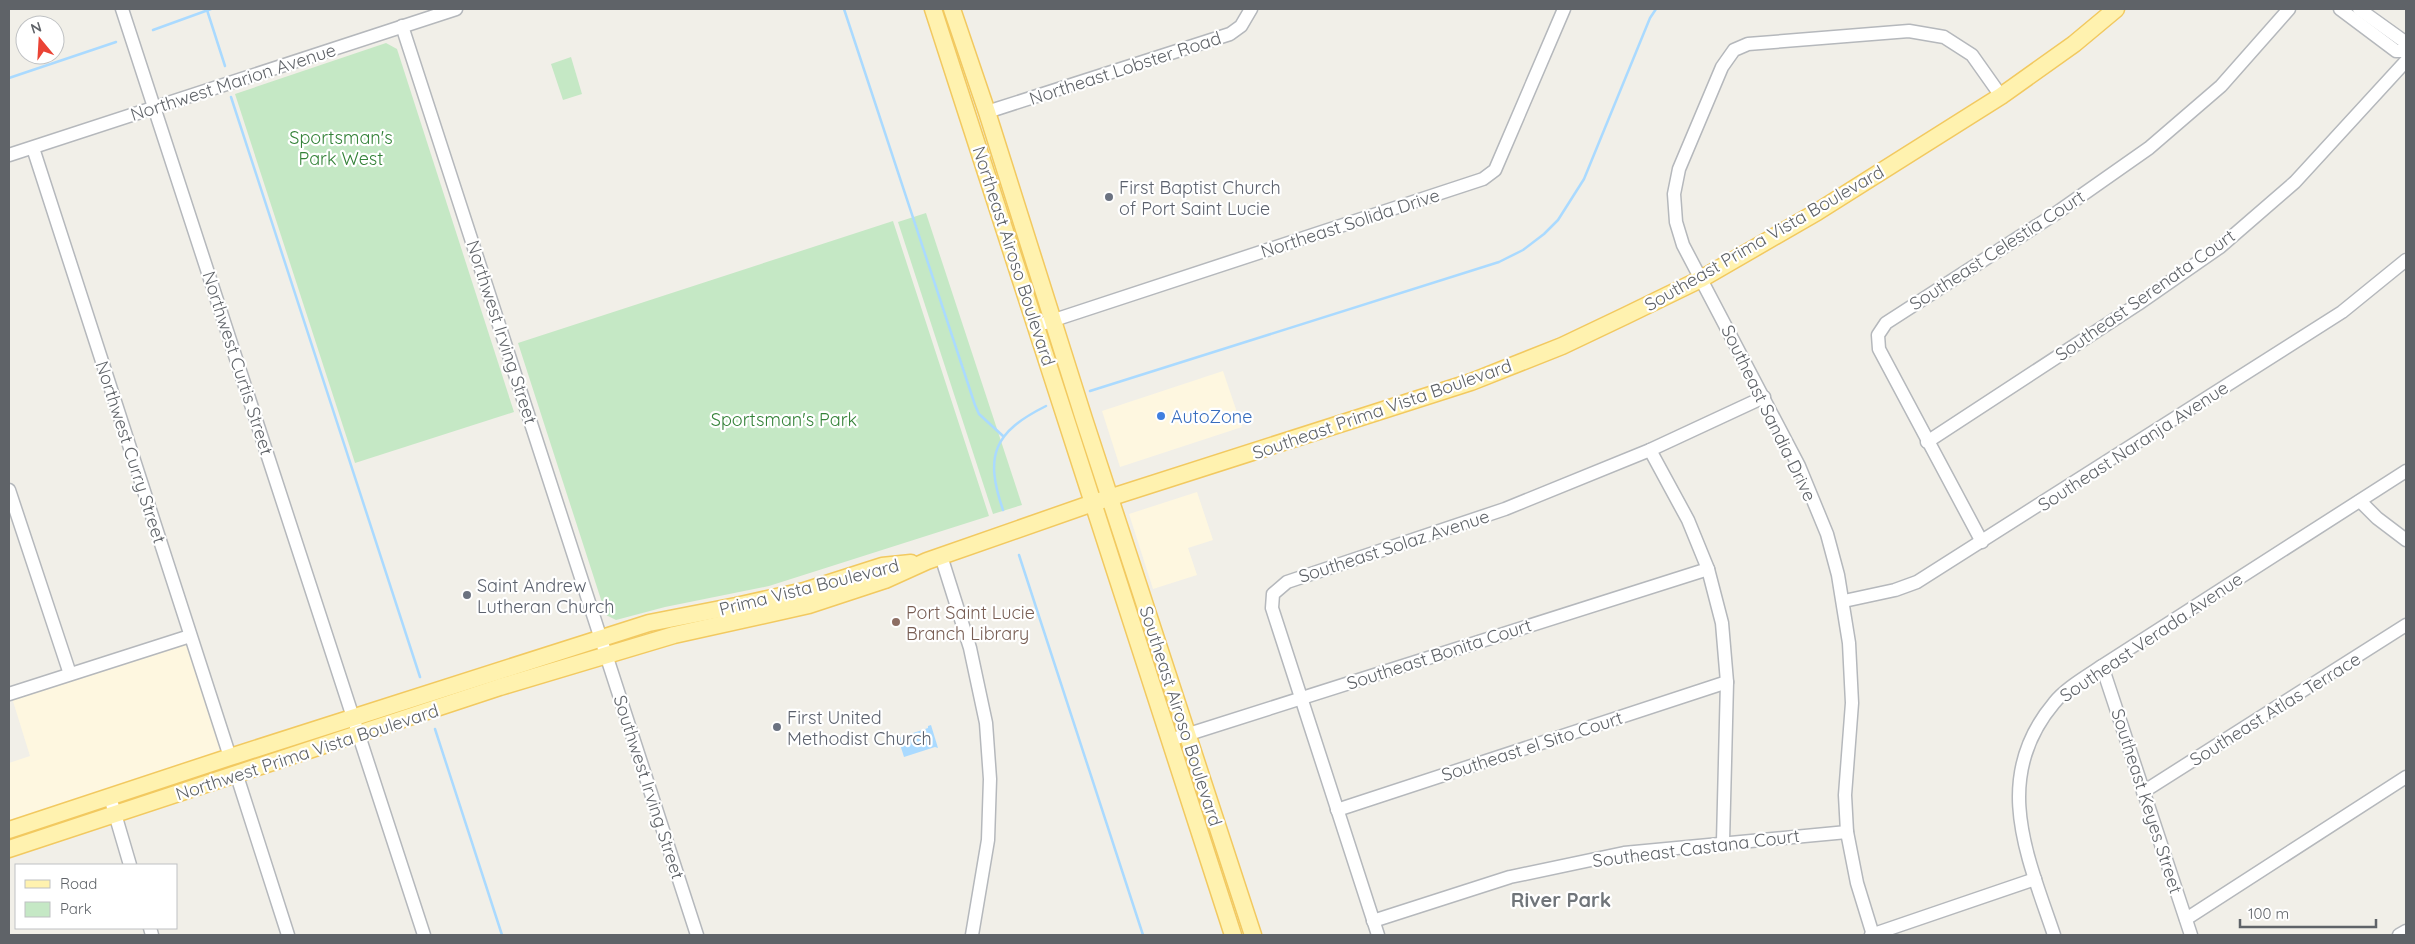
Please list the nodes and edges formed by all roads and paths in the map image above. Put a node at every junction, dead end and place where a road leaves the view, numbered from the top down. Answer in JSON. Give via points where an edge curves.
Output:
{"nodes":[{"id":1,"x":122,"y":9,"type":"edge"},
{"id":2,"x":456,"y":9,"type":"edge"},
{"id":3,"x":933,"y":9,"type":"edge"},
{"id":4,"x":952,"y":9,"type":"edge"},
{"id":5,"x":1251,"y":9,"type":"edge"},
{"id":6,"x":1564,"y":9,"type":"edge"},
{"id":7,"x":2116,"y":9,"type":"edge"},
{"id":8,"x":2289,"y":9,"type":"edge"},
{"id":9,"x":2340,"y":9,"type":"edge"},
{"id":10,"x":2359,"y":9,"type":"edge"},
{"id":11,"x":402,"y":26,"type":"junction"},
{"id":12,"x":2406,"y":48,"type":"edge"},
{"id":13,"x":2406,"y":51,"type":"edge"},
{"id":14,"x":2406,"y":61,"type":"edge"},
{"id":15,"x":2000,"y":96,"type":"junction"},
{"id":16,"x":154,"y":109,"type":"junction"},
{"id":17,"x":987,"y":112,"type":"junction"},
{"id":18,"x":33,"y":148,"type":"junction"},
{"id":19,"x":9,"y":155,"type":"edge"},
{"id":20,"x":2406,"y":260,"type":"edge"},
{"id":21,"x":1700,"y":278,"type":"junction"},
{"id":22,"x":1053,"y":320,"type":"junction"},
{"id":23,"x":1036,"y":326,"type":"junction"},
{"id":24,"x":1764,"y":397,"type":"junction"},
{"id":25,"x":1927,"y":442,"type":"junction"},
{"id":26,"x":1650,"y":450,"type":"junction"},
{"id":27,"x":2406,"y":471,"type":"edge"},
{"id":28,"x":9,"y":490,"type":"edge"},
{"id":29,"x":1101,"y":500,"type":"junction"},
{"id":30,"x":2360,"y":501,"type":"junction"},
{"id":31,"x":2406,"y":540,"type":"edge"},
{"id":32,"x":1982,"y":542,"type":"junction"},
{"id":33,"x":934,"y":558,"type":"junction"},
{"id":34,"x":1708,"y":568,"type":"junction"},
{"id":35,"x":1844,"y":601,"type":"junction"},
{"id":36,"x":2406,"y":625,"type":"edge"},
{"id":37,"x":190,"y":636,"type":"junction"},
{"id":38,"x":601,"y":638,"type":"junction"},
{"id":39,"x":607,"y":656,"type":"junction"},
{"id":40,"x":2102,"y":666,"type":"junction"},
{"id":41,"x":70,"y":674,"type":"junction"},
{"id":42,"x":1727,"y":682,"type":"junction"},
{"id":43,"x":9,"y":694,"type":"edge"},
{"id":44,"x":1301,"y":697,"type":"junction"},
{"id":45,"x":354,"y":718,"type":"junction"},
{"id":46,"x":360,"y":735,"type":"junction"},
{"id":47,"x":1188,"y":736,"type":"junction"},
{"id":48,"x":1170,"y":740,"type":"junction"},
{"id":49,"x":230,"y":757,"type":"junction"},
{"id":50,"x":236,"y":776,"type":"junction"},
{"id":51,"x":2406,"y":777,"type":"edge"},
{"id":52,"x":2143,"y":792,"type":"junction"},
{"id":53,"x":110,"y":797,"type":"junction"},
{"id":54,"x":1337,"y":810,"type":"junction"},
{"id":55,"x":114,"y":814,"type":"junction"},
{"id":56,"x":9,"y":830,"type":"edge"},
{"id":57,"x":1847,"y":832,"type":"junction"},
{"id":58,"x":1723,"y":842,"type":"junction"},
{"id":59,"x":9,"y":849,"type":"edge"},
{"id":60,"x":130,"y":864,"type":"edge"},
{"id":61,"x":2035,"y":879,"type":"junction"},
{"id":62,"x":1243,"y":904,"type":"junction"},
{"id":63,"x":1225,"y":910,"type":"junction"},
{"id":64,"x":2186,"y":918,"type":"junction"},
{"id":65,"x":1373,"y":921,"type":"junction"},
{"id":66,"x":2406,"y":931,"type":"edge"},
{"id":67,"x":288,"y":935,"type":"edge"},
{"id":68,"x":424,"y":935,"type":"edge"},
{"id":69,"x":697,"y":935,"type":"edge"},
{"id":70,"x":972,"y":935,"type":"edge"},
{"id":71,"x":1233,"y":935,"type":"edge"},
{"id":72,"x":1253,"y":935,"type":"edge"},
{"id":73,"x":1378,"y":935,"type":"edge"},
{"id":74,"x":1872,"y":935,"type":"edge"},
{"id":75,"x":2054,"y":935,"type":"edge"},
{"id":76,"x":2191,"y":935,"type":"edge"},
{"id":77,"x":2399,"y":935,"type":"edge"}],
"edges":[{"from":1,"to":16,"type":"street","name":"Northwest Curtis Street"},
{"from":2,"to":11,"type":"street","name":"Northwest Marion Avenue"},
{"from":3,"to":23,"type":"main road","name":"Northeast Airoso Boulevard"},
{"from":4,"to":17,"type":"main road","name":"Northeast Airoso Boulevard"},
{"from":5,"to":17,"type":"street","name":"Northeast Lobster Road","via":[[1240,26],[1230,34]]},
{"from":6,"to":22,"type":"street","name":"Northeast Solida Drive","via":[[1495,170],[1483,179]]},
{"from":7,"to":15,"type":"main road","name":"Southeast Prima Vista Boulevard","via":[[2074,44]]},
{"from":8,"to":25,"type":"street","name":"Southeast Celestia Court","via":[[2221,86],[2149,148],[2055,214],[1886,323],[1878,335],[1879,349]]},
{"from":9,"to":13,"type":"street","via":[[2396,51]]},
{"from":10,"to":12,"type":"street","via":[[2405,42]]},
{"from":11,"to":16,"type":"street","name":"Northwest Marion Avenue"},
{"from":11,"to":38,"type":"street","name":"Northwest Irving Street"},
{"from":14,"to":25,"type":"street","name":"Southeast Serenata Court","via":[[2295,182],[2220,247]]},
{"from":15,"to":21,"type":"main road","name":"Southeast Prima Vista Boulevard","via":[[1817,212]]},
{"from":15,"to":21,"type":"street","name":"Southeast Sandia Drive","via":[[1972,55],[1944,37],[1910,31],[1748,44],[1734,50],[1722,67],[1679,169],[1674,194],[1676,222],[1683,245]]},
{"from":16,"to":18,"type":"street","name":"Northwest Marion Avenue"},
{"from":16,"to":45,"type":"street","name":"Northwest Curtis Street"},
{"from":17,"to":22,"type":"main road","name":"Northeast Airoso Boulevard"},
{"from":18,"to":19,"type":"street","name":"Northwest Marion Avenue"},
{"from":18,"to":37,"type":"street","name":"Northwest Curry Street"},
{"from":20,"to":32,"type":"street","name":"Southeast Naranja Avenue","via":[[2342,312]]},
{"from":21,"to":24,"type":"street","name":"Southeast Sandia Drive"},
{"from":21,"to":29,"type":"main road","name":"Southeast Prima Vista Boulevard","via":[[1562,346],[1471,382]]},
{"from":22,"to":23,"type":"street","name":"Northeast Solida Drive"},
{"from":22,"to":29,"type":"main road","name":"Northeast Airoso Boulevard"},
{"from":23,"to":29,"type":"main road","name":"Northeast Airoso Boulevard"},
{"from":24,"to":26,"type":"street","name":"Southeast Solaz Avenue"},
{"from":24,"to":35,"type":"street","name":"Southeast Sandia Drive","via":[[1799,466],[1827,534]]},
{"from":25,"to":32,"type":"street","name":"Southeast Celestia Court"},
{"from":26,"to":34,"type":"street","via":[[1688,520]]},
{"from":26,"to":44,"type":"street","name":"Southeast Solaz Avenue","via":[[1505,509],[1287,582],[1272,594],[1272,608]]},
{"from":27,"to":30,"type":"street","name":"Southeast Verada Avenue"},
{"from":28,"to":41,"type":"street"},
{"from":29,"to":33,"type":"main road","name":"Southeast Prima Vista Boulevard"},
{"from":29,"to":47,"type":"main road","name":"Southeast Airoso Boulevard"},
{"from":29,"to":48,"type":"main road","name":"Southeast Airoso Boulevard"},
{"from":30,"to":31,"type":"street"},
{"from":30,"to":40,"type":"street","name":"Southeast Verada Avenue"},
{"from":32,"to":35,"type":"street","name":"Southeast Naranja Avenue","via":[[1917,582]]},
{"from":33,"to":38,"type":"main road","name":"Prima Vista Boulevard","via":[[882,566],[802,591],[650,623]]},
{"from":33,"to":39,"type":"main road","name":"Prima Vista Boulevard","via":[[885,580],[795,610],[674,635]]},
{"from":33,"to":70,"type":"street","via":[[970,648],[986,723],[990,780],[988,840]]},
{"from":34,"to":42,"type":"street","via":[[1722,623]]},
{"from":34,"to":44,"type":"street","name":"Southeast Bonita Court"},
{"from":35,"to":57,"type":"street","name":"Southeast Sandia Drive","via":[[1852,703],[1845,796]]},
{"from":36,"to":52,"type":"street","name":"Southeast Atlas Terrace"},
{"from":37,"to":41,"type":"street"},
{"from":37,"to":49,"type":"street","name":"Northwest Curry Street"},
{"from":38,"to":39,"type":"street","name":"Southwest Irving Street"},
{"from":38,"to":45,"type":"main road","name":"Northwest Prima Vista Boulevard"},
{"from":39,"to":46,"type":"main road","name":"Northwest Prima Vista Boulevard"},
{"from":39,"to":69,"type":"street","name":"Southwest Irving Street"},
{"from":40,"to":52,"type":"street","name":"Southeast Keyes Street"},
{"from":40,"to":61,"type":"street","name":"Southeast Verada Avenue","via":[[2054,703],[2032,736],[2018,778],[2020,821]]},
{"from":41,"to":43,"type":"street"},
{"from":42,"to":54,"type":"street","name":"Southeast el Sito Court"},
{"from":42,"to":58,"type":"street"},
{"from":44,"to":47,"type":"street","name":"Southeast Bonita Court"},
{"from":44,"to":54,"type":"street","name":"Southeast Solaz Avenue"},
{"from":45,"to":46,"type":"street","name":"Northwest Curtis Street"},
{"from":45,"to":49,"type":"main road","name":"Northwest Prima Vista Boulevard"},
{"from":46,"to":50,"type":"main road","name":"Northwest Prima Vista Boulevard"},
{"from":46,"to":68,"type":"street","name":"Northwest Curtis Street"},
{"from":47,"to":48,"type":"street","name":"Southeast Bonita Court"},
{"from":47,"to":62,"type":"main road","name":"Southeast Airoso Boulevard"},
{"from":48,"to":63,"type":"main road","name":"Southeast Airoso Boulevard"},
{"from":49,"to":53,"type":"main road","name":"Northwest Prima Vista Boulevard"},
{"from":50,"to":55,"type":"main road","name":"Northwest Prima Vista Boulevard"},
{"from":50,"to":67,"type":"street"},
{"from":51,"to":64,"type":"street"},
{"from":52,"to":64,"type":"street","name":"Southeast Keyes Street"},
{"from":53,"to":55,"type":"street"},
{"from":53,"to":56,"type":"main road","name":"Northwest Prima Vista Boulevard"},
{"from":54,"to":65,"type":"street","name":"Southeast Solaz Avenue"},
{"from":55,"to":59,"type":"main road","name":"Northwest Prima Vista Boulevard"},
{"from":55,"to":60,"type":"street"},
{"from":57,"to":58,"type":"street","name":"Southeast Castana Court"},
{"from":57,"to":74,"type":"street","name":"Southeast Sandia Drive"},
{"from":58,"to":65,"type":"street","name":"Southeast Castana Court","via":[[1624,853],[1510,877]]},
{"from":61,"to":74,"type":"street"},
{"from":61,"to":75,"type":"street","name":"Southeast Verada Avenue"},
{"from":62,"to":63,"type":"main road"},
{"from":62,"to":72,"type":"main road","name":"Southeast Airoso Boulevard"},
{"from":63,"to":71,"type":"main road","name":"Southeast Airoso Boulevard"},
{"from":64,"to":76,"type":"street","name":"Southeast Keyes Street"},
{"from":65,"to":73,"type":"street","name":"Southeast Solaz Avenue"},
{"from":66,"to":77,"type":"street"}]}
